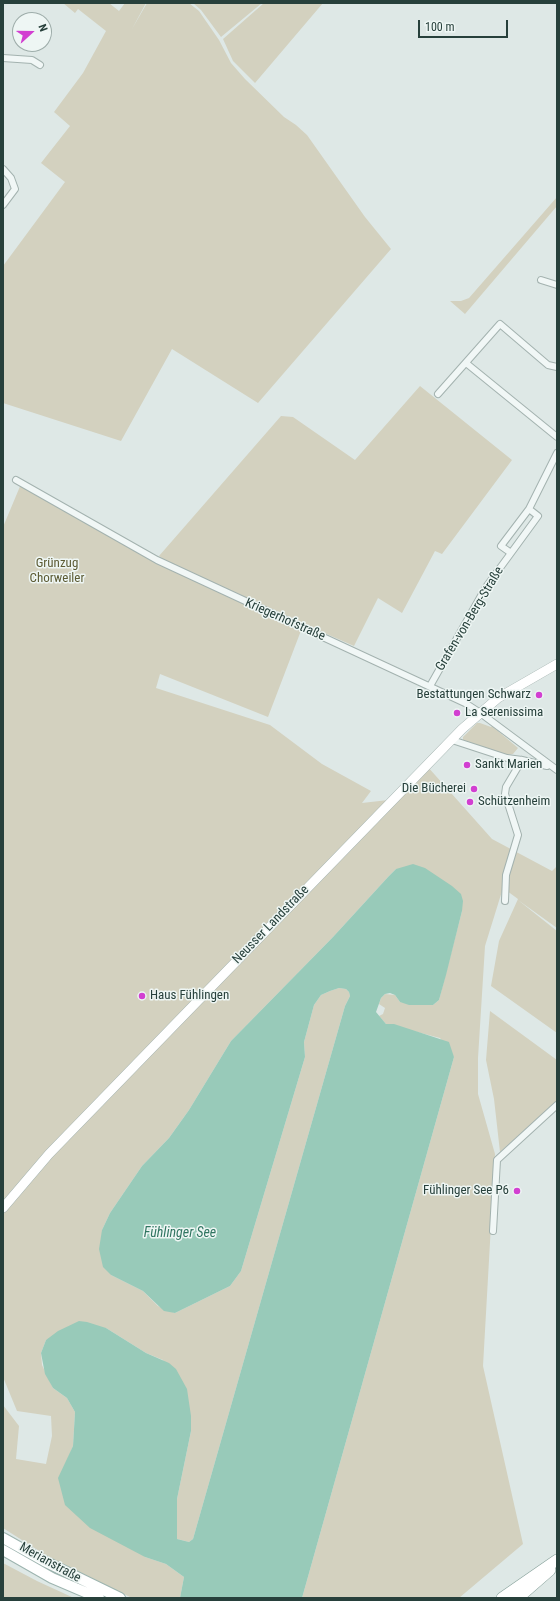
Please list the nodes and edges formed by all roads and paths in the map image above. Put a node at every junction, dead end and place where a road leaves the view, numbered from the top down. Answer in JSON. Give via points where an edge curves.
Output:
{"nodes":[{"id":1,"x":3,"y":58,"type":"edge"},
{"id":2,"x":40,"y":65,"type":"dead end"},
{"id":3,"x":3,"y":169,"type":"edge"},
{"id":4,"x":3,"y":205,"type":"edge"},
{"id":5,"x":541,"y":280,"type":"dead end"},
{"id":6,"x":557,"y":284,"type":"edge"},
{"id":7,"x":466,"y":363,"type":"junction"},
{"id":8,"x":557,"y":367,"type":"edge"},
{"id":9,"x":438,"y":394,"type":"dead end"},
{"id":10,"x":557,"y":437,"type":"edge"},
{"id":11,"x":557,"y":453,"type":"edge"},
{"id":12,"x":16,"y":480,"type":"dead end"},
{"id":13,"x":529,"y":509,"type":"junction"},
{"id":14,"x":511,"y":553,"type":"junction"},
{"id":15,"x":557,"y":664,"type":"edge"},
{"id":16,"x":430,"y":686,"type":"junction"},
{"id":17,"x":480,"y":712,"type":"junction"},
{"id":18,"x":452,"y":740,"type":"junction"},
{"id":19,"x":522,"y":760,"type":"junction"},
{"id":20,"x":550,"y":767,"type":"junction"},
{"id":21,"x":557,"y":770,"type":"edge"},
{"id":22,"x":505,"y":901,"type":"dead end"},
{"id":23,"x":557,"y":1106,"type":"edge"},
{"id":24,"x":3,"y":1208,"type":"edge"},
{"id":25,"x":493,"y":1231,"type":"dead end"},
{"id":26,"x":3,"y":1538,"type":"edge"},
{"id":27,"x":3,"y":1550,"type":"edge"},
{"id":28,"x":556,"y":1564,"type":"edge"},
{"id":29,"x":99,"y":1598,"type":"edge"},
{"id":30,"x":120,"y":1598,"type":"edge"},
{"id":31,"x":502,"y":1598,"type":"edge"},
{"id":32,"x":513,"y":1598,"type":"edge"},
{"id":33,"x":518,"y":1598,"type":"edge"}],
"edges":[{"from":1,"to":2,"type":"street","via":[[32,60]]},
{"from":3,"to":4,"type":"street","via":[[11,178],[15,189]]},
{"from":5,"to":6,"type":"street"},
{"from":7,"to":8,"type":"street","via":[[500,324],[548,365]]},
{"from":7,"to":9,"type":"street"},
{"from":7,"to":10,"type":"street"},
{"from":11,"to":13,"type":"street","name":"Grafen-von-Berg-Straße"},
{"from":12,"to":16,"type":"street","name":"Kriegerhofstraße","via":[[157,560]]},
{"from":13,"to":14,"type":"street","name":"Grafen-von-Berg-Straße","via":[[538,516]]},
{"from":13,"to":14,"type":"street","name":"Grafen-von-Berg-Straße","via":[[501,546]]},
{"from":14,"to":16,"type":"street","name":"Grafen-von-Berg-Straße","via":[[486,587]]},
{"from":15,"to":17,"type":"main road","name":"Neusser Landstraße","via":[[515,686]]},
{"from":16,"to":17,"type":"street","name":"Kriegerhofstraße"},
{"from":17,"to":18,"type":"main road","name":"Neusser Landstraße"},
{"from":17,"to":20,"type":"street","name":"Kriegerhofstraße"},
{"from":18,"to":19,"type":"street","name":"Kriegerhofstraße","via":[[507,758]]},
{"from":18,"to":24,"type":"main road","name":"Neusser Landstraße","via":[[49,1154]]},
{"from":19,"to":20,"type":"street","name":"Kriegerhofstraße"},
{"from":19,"to":22,"type":"street","via":[[506,787],[505,794],[518,835],[506,875]]},
{"from":20,"to":21,"type":"street","name":"Kriegerhofstraße"},
{"from":23,"to":25,"type":"street","via":[[497,1160]]},
{"from":26,"to":30,"type":"main road","name":"Merianstraße"},
{"from":27,"to":29,"type":"main road","name":"Merianstraße","via":[[52,1578]]},
{"from":28,"to":31,"type":"highway"},
{"from":28,"to":32,"type":"highway"},
{"from":28,"to":33,"type":"highway"}]}
